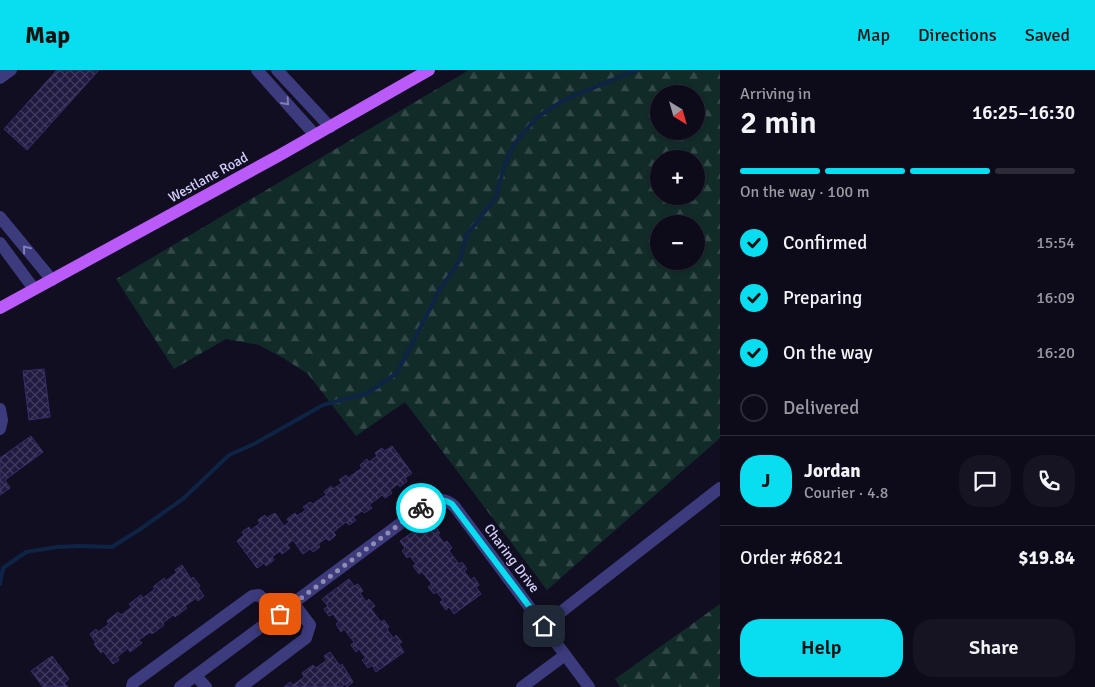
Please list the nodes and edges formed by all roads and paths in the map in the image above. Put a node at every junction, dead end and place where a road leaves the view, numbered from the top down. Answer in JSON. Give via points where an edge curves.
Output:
{"nodes":[{"id":1,"x":11,"y":70,"type":"edge"},
{"id":2,"x":257,"y":70,"type":"edge"},
{"id":3,"x":277,"y":70,"type":"edge"},
{"id":4,"x":429,"y":70,"type":"edge"},
{"id":5,"x":0,"y":78,"type":"edge"},
{"id":6,"x":330,"y":126,"type":"junction"},
{"id":7,"x":315,"y":135,"type":"junction"},
{"id":8,"x":0,"y":217,"type":"edge"},
{"id":9,"x":0,"y":243,"type":"edge"},
{"id":10,"x":52,"y":280,"type":"junction"},
{"id":11,"x":34,"y":289,"type":"junction"},
{"id":12,"x":0,"y":308,"type":"edge"},
{"id":13,"x":0,"y":408,"type":"edge"},
{"id":14,"x":0,"y":429,"type":"edge"},
{"id":15,"x":720,"y":488,"type":"edge"},
{"id":16,"x":294,"y":604,"type":"junction"},
{"id":17,"x":280,"y":614,"type":"junction"},
{"id":18,"x":544,"y":626,"type":"junction"},
{"id":19,"x":565,"y":655,"type":"junction"},
{"id":20,"x":196,"y":676,"type":"junction"},
{"id":21,"x":132,"y":687,"type":"edge"},
{"id":22,"x":180,"y":687,"type":"edge"},
{"id":23,"x":206,"y":687,"type":"edge"},
{"id":24,"x":241,"y":687,"type":"edge"},
{"id":25,"x":522,"y":687,"type":"edge"},
{"id":26,"x":589,"y":687,"type":"edge"}],
"edges":[{"from":1,"to":5,"type":"street"},
{"from":2,"to":7,"type":"street","one_way":true},
{"from":3,"to":6,"type":"street"},
{"from":4,"to":6,"type":"main road","name":"Westlane Road"},
{"from":6,"to":7,"type":"main road","name":"Westlane Road"},
{"from":7,"to":10,"type":"main road","name":"Westlane Road"},
{"from":10,"to":8,"type":"street","one_way":true},
{"from":9,"to":11,"type":"street"},
{"from":10,"to":11,"type":"main road","name":"Westlane Road"},
{"from":11,"to":12,"type":"main road","name":"Westlane Road"},
{"from":13,"to":14,"type":"street"},
{"from":15,"to":18,"type":"street"},
{"from":16,"to":17,"type":"street"},
{"from":16,"to":18,"type":"street","name":"Charing Drive","via":[[428,503],[438,499],[455,507]]},
{"from":16,"to":24,"type":"street","via":[[310,625],[306,638]]},
{"from":17,"to":20,"type":"street"},
{"from":17,"to":21,"type":"street","via":[[259,595],[252,596],[133,683]]},
{"from":18,"to":19,"type":"street","name":"Charing Drive"},
{"from":19,"to":25,"type":"street"},
{"from":19,"to":26,"type":"street","name":"Charing Drive"},
{"from":20,"to":22,"type":"street"},
{"from":20,"to":23,"type":"street"}]}
